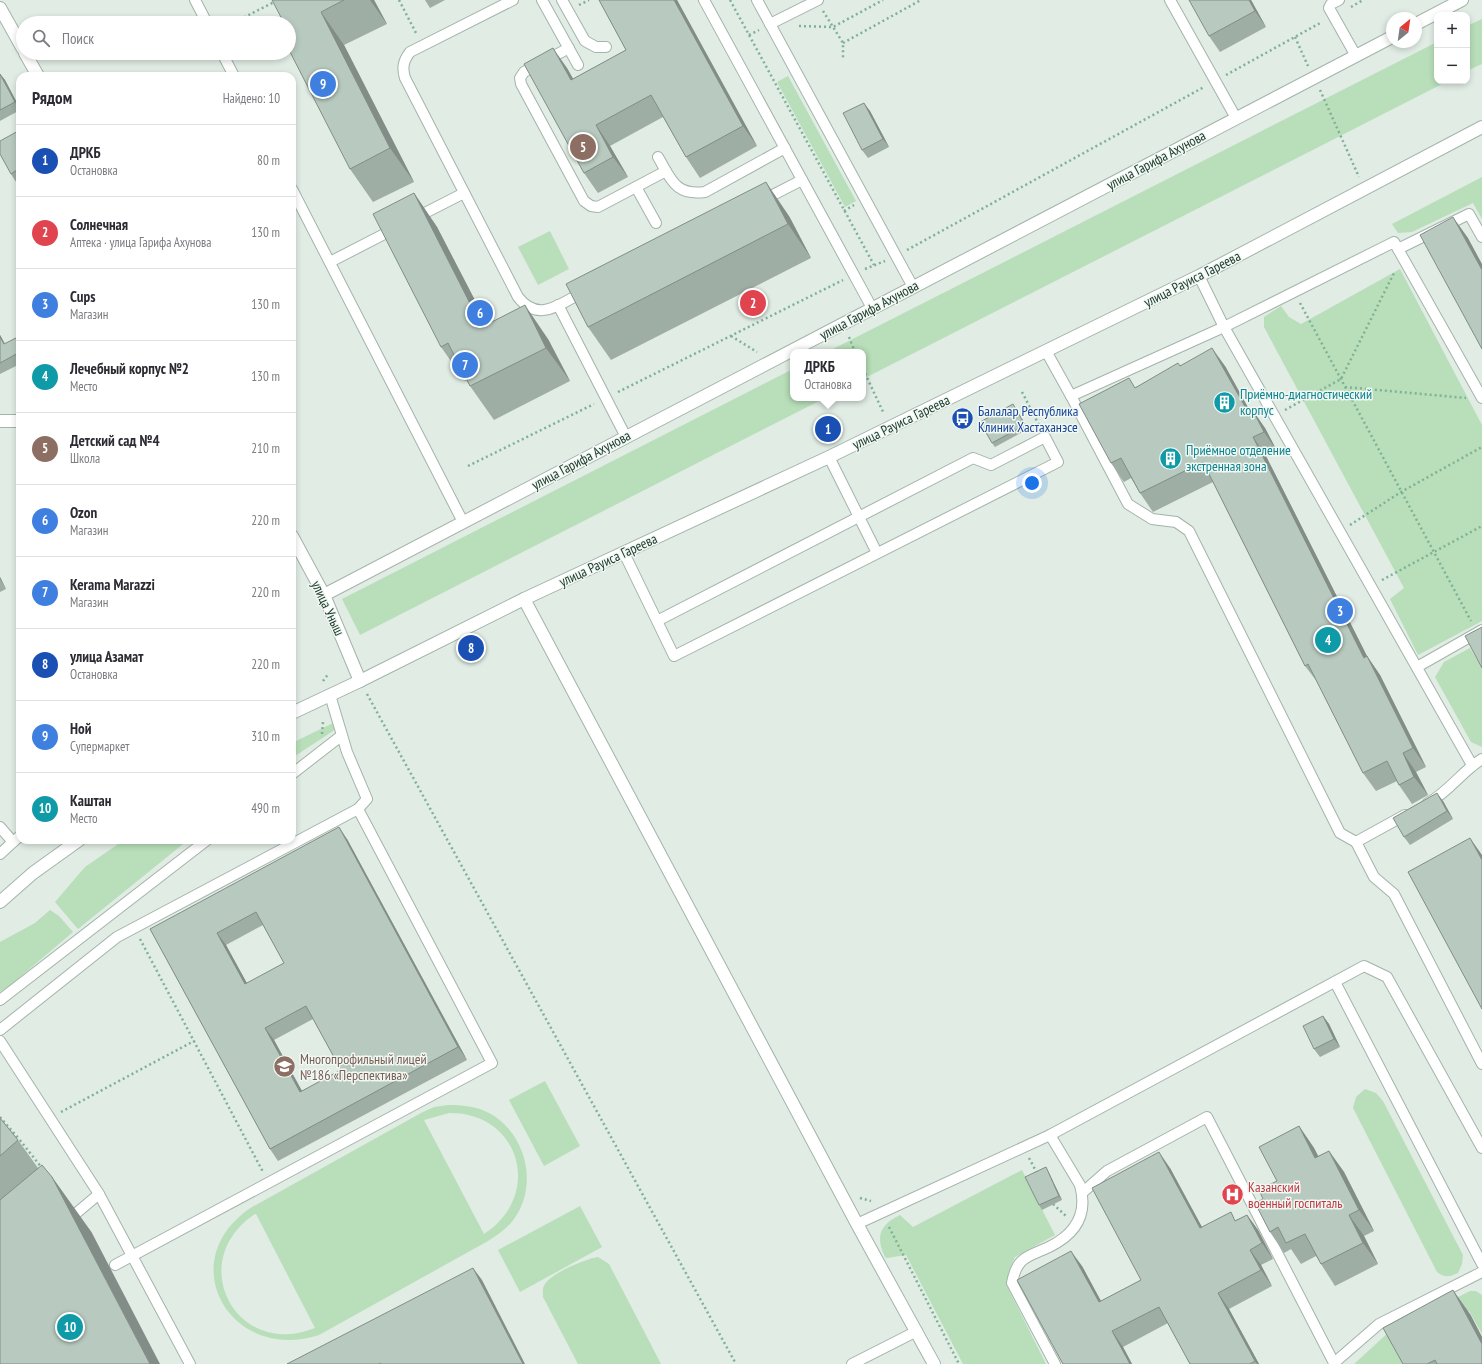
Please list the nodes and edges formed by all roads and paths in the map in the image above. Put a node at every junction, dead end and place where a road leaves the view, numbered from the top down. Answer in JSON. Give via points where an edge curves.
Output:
{"nodes":[{"id":1,"x":196,"y":0,"type":"edge"},
{"id":2,"x":278,"y":0,"type":"edge"},
{"id":3,"x":399,"y":0,"type":"edge"},
{"id":4,"x":513,"y":0,"type":"edge"},
{"id":5,"x":542,"y":0,"type":"edge"},
{"id":6,"x":562,"y":0,"type":"edge"},
{"id":7,"x":704,"y":0,"type":"edge"},
{"id":8,"x":730,"y":0,"type":"edge"},
{"id":9,"x":757,"y":0,"type":"edge"},
{"id":10,"x":817,"y":0,"type":"edge"},
{"id":11,"x":883,"y":0,"type":"edge"},
{"id":12,"x":921,"y":0,"type":"edge"},
{"id":13,"x":1170,"y":0,"type":"edge"},
{"id":14,"x":1339,"y":0,"type":"edge"},
{"id":15,"x":1362,"y":0,"type":"edge"},
{"id":16,"x":1462,"y":0,"type":"edge"},
{"id":17,"x":0,"y":8,"type":"edge"},
{"id":18,"x":204,"y":16,"type":"edge"},
{"id":19,"x":247,"y":16,"type":"edge"},
{"id":20,"x":1334,"y":16,"type":"junction"},
{"id":21,"x":1422,"y":21,"type":"edge"},
{"id":22,"x":770,"y":24,"type":"junction"},
{"id":23,"x":794,"y":26,"type":"dead end"},
{"id":24,"x":833,"y":28,"type":"junction"},
{"id":25,"x":16,"y":37,"type":"edge"},
{"id":26,"x":1295,"y":37,"type":"junction"},
{"id":27,"x":1386,"y":40,"type":"edge"},
{"id":28,"x":843,"y":43,"type":"junction"},
{"id":29,"x":423,"y":46,"type":"junction"},
{"id":30,"x":606,"y":47,"type":"dead end"},
{"id":31,"x":569,"y":48,"type":"junction"},
{"id":32,"x":1356,"y":56,"type":"junction"},
{"id":33,"x":842,"y":59,"type":"dead end"},
{"id":34,"x":29,"y":60,"type":"edge"},
{"id":35,"x":226,"y":60,"type":"edge"},
{"id":36,"x":578,"y":65,"type":"dead end"},
{"id":37,"x":36,"y":72,"type":"edge"},
{"id":38,"x":232,"y":72,"type":"edge"},
{"id":39,"x":1314,"y":78,"type":"junction"},
{"id":40,"x":1216,"y":81,"type":"junction"},
{"id":41,"x":1236,"y":118,"type":"junction"},
{"id":42,"x":1482,"y":127,"type":"edge"},
{"id":43,"x":785,"y":148,"type":"junction"},
{"id":44,"x":658,"y":157,"type":"dead end"},
{"id":45,"x":666,"y":171,"type":"junction"},
{"id":46,"x":802,"y":180,"type":"junction"},
{"id":47,"x":636,"y":187,"type":"junction"},
{"id":48,"x":1364,"y":189,"type":"junction"},
{"id":49,"x":464,"y":193,"type":"junction"},
{"id":50,"x":296,"y":196,"type":"edge"},
{"id":51,"x":754,"y":205,"type":"edge"},
{"id":52,"x":656,"y":223,"type":"dead end"},
{"id":53,"x":1482,"y":237,"type":"edge"},
{"id":54,"x":1400,"y":253,"type":"junction"},
{"id":55,"x":896,"y":256,"type":"junction"},
{"id":56,"x":330,"y":262,"type":"junction"},
{"id":57,"x":874,"y":266,"type":"junction"},
{"id":58,"x":854,"y":275,"type":"junction"},
{"id":59,"x":1199,"y":276,"type":"junction"},
{"id":60,"x":593,"y":287,"type":"edge"},
{"id":61,"x":913,"y":287,"type":"junction"},
{"id":62,"x":1294,"y":292,"type":"junction"},
{"id":63,"x":558,"y":305,"type":"junction"},
{"id":64,"x":872,"y":308,"type":"junction"},
{"id":65,"x":1224,"y":327,"type":"junction"},
{"id":66,"x":730,"y":336,"type":"junction"},
{"id":67,"x":795,"y":349,"type":"edge"},
{"id":68,"x":790,"y":351,"type":"edge"},
{"id":69,"x":1046,"y":352,"type":"junction"},
{"id":70,"x":772,"y":361,"type":"junction"},
{"id":71,"x":866,"y":375,"type":"edge"},
{"id":72,"x":1341,"y":379,"type":"junction"},
{"id":73,"x":1345,"y":386,"type":"junction"},
{"id":74,"x":1022,"y":392,"type":"dead end"},
{"id":75,"x":1071,"y":396,"type":"junction"},
{"id":76,"x":606,"y":398,"type":"junction"},
{"id":77,"x":1467,"y":398,"type":"dead end"},
{"id":78,"x":1482,"y":398,"type":"edge"},
{"id":79,"x":1274,"y":416,"type":"junction"},
{"id":80,"x":0,"y":421,"type":"edge"},
{"id":81,"x":16,"y":421,"type":"edge"},
{"id":82,"x":890,"y":427,"type":"junction"},
{"id":83,"x":626,"y":437,"type":"junction"},
{"id":84,"x":1045,"y":437,"type":"junction"},
{"id":85,"x":1482,"y":447,"type":"edge"},
{"id":86,"x":829,"y":457,"type":"junction"},
{"id":87,"x":468,"y":466,"type":"dead end"},
{"id":88,"x":1401,"y":492,"type":"junction"},
{"id":89,"x":859,"y":518,"type":"junction"},
{"id":90,"x":463,"y":522,"type":"junction"},
{"id":91,"x":1482,"y":526,"type":"edge"},
{"id":92,"x":1339,"y":531,"type":"junction"},
{"id":93,"x":296,"y":543,"type":"edge"},
{"id":94,"x":1433,"y":551,"type":"junction"},
{"id":95,"x":624,"y":553,"type":"junction"},
{"id":96,"x":877,"y":554,"type":"junction"},
{"id":97,"x":1371,"y":586,"type":"junction"},
{"id":98,"x":324,"y":595,"type":"junction"},
{"id":99,"x":524,"y":599,"type":"junction"},
{"id":100,"x":657,"y":621,"type":"junction"},
{"id":101,"x":1479,"y":632,"type":"edge"},
{"id":102,"x":1417,"y":667,"type":"junction"},
{"id":103,"x":360,"y":681,"type":"junction"},
{"id":104,"x":330,"y":695,"type":"junction"},
{"id":105,"x":296,"y":711,"type":"edge"},
{"id":106,"x":341,"y":736,"type":"junction"},
{"id":107,"x":1482,"y":759,"type":"edge"},
{"id":108,"x":1472,"y":765,"type":"junction"},
{"id":109,"x":296,"y":771,"type":"edge"},
{"id":110,"x":358,"y":809,"type":"junction"},
{"id":111,"x":0,"y":827,"type":"edge"},
{"id":112,"x":16,"y":839,"type":"edge"},
{"id":113,"x":296,"y":842,"type":"edge"},
{"id":114,"x":1356,"y":842,"type":"junction"},
{"id":115,"x":73,"y":844,"type":"edge"},
{"id":116,"x":202,"y":844,"type":"edge"},
{"id":117,"x":292,"y":844,"type":"edge"},
{"id":118,"x":0,"y":854,"type":"edge"},
{"id":119,"x":0,"y":902,"type":"edge"},
{"id":120,"x":134,"y":928,"type":"junction"},
{"id":121,"x":1335,"y":982,"type":"junction"},
{"id":122,"x":0,"y":1000,"type":"edge"},
{"id":123,"x":0,"y":1030,"type":"edge"},
{"id":124,"x":0,"y":1041,"type":"edge"},
{"id":125,"x":194,"y":1041,"type":"junction"},
{"id":126,"x":1482,"y":1064,"type":"edge"},
{"id":127,"x":59,"y":1114,"type":"dead end"},
{"id":128,"x":0,"y":1117,"type":"edge"},
{"id":129,"x":1050,"y":1134,"type":"junction"},
{"id":130,"x":19,"y":1139,"type":"junction"},
{"id":131,"x":14,"y":1142,"type":"edge"},
{"id":132,"x":1023,"y":1147,"type":"junction"},
{"id":133,"x":1482,"y":1148,"type":"edge"},
{"id":134,"x":43,"y":1169,"type":"edge"},
{"id":135,"x":1038,"y":1176,"type":"edge"},
{"id":136,"x":269,"y":1184,"type":"junction"},
{"id":137,"x":1082,"y":1193,"type":"junction"},
{"id":138,"x":99,"y":1194,"type":"junction"},
{"id":139,"x":857,"y":1224,"type":"junction"},
{"id":140,"x":889,"y":1227,"type":"dead end"},
{"id":141,"x":59,"y":1228,"type":"edge"},
{"id":142,"x":132,"y":1256,"type":"junction"},
{"id":143,"x":115,"y":1264,"type":"dead end"},
{"id":144,"x":1482,"y":1264,"type":"edge"},
{"id":145,"x":1482,"y":1272,"type":"edge"},
{"id":146,"x":917,"y":1331,"type":"junction"},
{"id":147,"x":190,"y":1364,"type":"edge"},
{"id":148,"x":736,"y":1364,"type":"edge"},
{"id":149,"x":852,"y":1364,"type":"edge"},
{"id":150,"x":934,"y":1364,"type":"edge"},
{"id":151,"x":959,"y":1364,"type":"edge"},
{"id":152,"x":1055,"y":1364,"type":"edge"},
{"id":153,"x":1333,"y":1364,"type":"edge"}],
"edges":[{"from":1,"to":18,"type":"lane"},
{"from":2,"to":19,"type":"path"},
{"from":3,"to":29,"type":"path"},
{"from":4,"to":29,"type":"lane"},
{"from":5,"to":31,"type":"lane"},
{"from":6,"to":30,"type":"lane","via":[[585,41]]},
{"from":7,"to":43,"type":"lane"},
{"from":8,"to":57,"type":"path"},
{"from":9,"to":22,"type":"lane"},
{"from":10,"to":22,"type":"lane"},
{"from":10,"to":24,"type":"path"},
{"from":11,"to":24,"type":"path"},
{"from":12,"to":28,"type":"path"},
{"from":13,"to":40,"type":"lane"},
{"from":14,"to":20,"type":"lane","via":[[1329,7]]},
{"from":15,"to":20,"type":"path"},
{"from":16,"to":21,"type":"street"},
{"from":17,"to":25,"type":"street"},
{"from":20,"to":26,"type":"path"},
{"from":20,"to":32,"type":"lane"},
{"from":22,"to":55,"type":"lane"},
{"from":23,"to":24,"type":"path"},
{"from":24,"to":28,"type":"path"},
{"from":26,"to":39,"type":"path"},
{"from":26,"to":40,"type":"path"},
{"from":27,"to":32,"type":"street","name":"улица Гарифа Ахунова"},
{"from":28,"to":33,"type":"path"},
{"from":29,"to":49,"type":"lane","via":[[410,52],[406,57],[403,63],[404,74]]},
{"from":31,"to":36,"type":"lane"},
{"from":31,"to":47,"type":"lane","via":[[524,72],[520,78],[521,84],[587,204],[598,207]]},
{"from":32,"to":39,"type":"street","name":"улица Гарифа Ахунова"},
{"from":34,"to":37,"type":"street"},
{"from":35,"to":38,"type":"lane"},
{"from":39,"to":41,"type":"street","name":"улица Гарифа Ахунова"},
{"from":39,"to":48,"type":"path"},
{"from":40,"to":41,"type":"lane"},
{"from":40,"to":55,"type":"path"},
{"from":41,"to":61,"type":"street","name":"улица Гарифа Ахунова"},
{"from":42,"to":48,"type":"street","name":"улица Рауиса Гареева"},
{"from":43,"to":45,"type":"lane","via":[[705,192],[695,193],[680,189],[673,184]]},
{"from":43,"to":46,"type":"lane"},
{"from":44,"to":45,"type":"lane"},
{"from":45,"to":47,"type":"lane"},
{"from":46,"to":51,"type":"lane"},
{"from":46,"to":58,"type":"lane"},
{"from":47,"to":52,"type":"lane"},
{"from":48,"to":59,"type":"street","name":"улица Рауиса Гареева"},
{"from":49,"to":56,"type":"lane"},
{"from":49,"to":63,"type":"lane","via":[[524,305],[538,311],[546,311]]},
{"from":50,"to":56,"type":"lane"},
{"from":53,"to":54,"type":"lane","via":[[1469,214]]},
{"from":54,"to":62,"type":"lane","via":[[1394,242]]},
{"from":54,"to":72,"type":"path"},
{"from":54,"to":78,"type":"lane"},
{"from":55,"to":57,"type":"path"},
{"from":55,"to":61,"type":"lane"},
{"from":56,"to":90,"type":"lane"},
{"from":57,"to":58,"type":"path"},
{"from":58,"to":64,"type":"lane"},
{"from":58,"to":66,"type":"path"},
{"from":59,"to":65,"type":"lane"},
{"from":59,"to":69,"type":"street","name":"улица Рауиса Гареева"},
{"from":60,"to":63,"type":"lane"},
{"from":61,"to":64,"type":"street","name":"улица Гарифа Ахунова"},
{"from":62,"to":65,"type":"lane"},
{"from":62,"to":72,"type":"path"},
{"from":63,"to":76,"type":"lane"},
{"from":64,"to":67,"type":"street","name":"улица Гарифа Ахунова"},
{"from":65,"to":75,"type":"lane"},
{"from":65,"to":79,"type":"lane"},
{"from":66,"to":70,"type":"path"},
{"from":66,"to":76,"type":"path"},
{"from":68,"to":70,"type":"street","name":"улица Гарифа Ахунова"},
{"from":69,"to":75,"type":"lane"},
{"from":69,"to":82,"type":"street","name":"улица Рауиса Гареева"},
{"from":70,"to":83,"type":"street","name":"улица Гарифа Ахунова"},
{"from":71,"to":82,"type":"path"},
{"from":72,"to":73,"type":"path"},
{"from":72,"to":79,"type":"path"},
{"from":73,"to":77,"type":"path"},
{"from":73,"to":88,"type":"path"},
{"from":74,"to":84,"type":"path"},
{"from":75,"to":114,"type":"lane","via":[[1128,504],[1152,519],[1176,522],[1189,531],[1340,833]]},
{"from":76,"to":83,"type":"lane"},
{"from":76,"to":87,"type":"path"},
{"from":79,"to":92,"type":"lane"},
{"from":80,"to":81,"type":"street"},
{"from":82,"to":86,"type":"street","name":"улица Рауиса Гареева"},
{"from":83,"to":90,"type":"street","name":"улица Гарифа Ахунова"},
{"from":84,"to":89,"type":"lane","via":[[991,465],[973,458]]},
{"from":84,"to":96,"type":"lane","via":[[1058,462]]},
{"from":85,"to":88,"type":"path"},
{"from":86,"to":89,"type":"lane"},
{"from":86,"to":95,"type":"street","name":"улица Рауиса Гареева"},
{"from":88,"to":92,"type":"path"},
{"from":88,"to":94,"type":"path"},
{"from":89,"to":96,"type":"lane"},
{"from":89,"to":100,"type":"lane"},
{"from":90,"to":98,"type":"street","name":"улица Гарифа Ахунова"},
{"from":91,"to":94,"type":"path"},
{"from":92,"to":97,"type":"lane"},
{"from":93,"to":98,"type":"street","name":"улица Уныш"},
{"from":94,"to":97,"type":"path"},
{"from":94,"to":101,"type":"path"},
{"from":95,"to":99,"type":"street","name":"улица Рауиса Гареева"},
{"from":95,"to":100,"type":"lane"},
{"from":96,"to":100,"type":"lane","via":[[674,656]]},
{"from":97,"to":102,"type":"lane"},
{"from":98,"to":103,"type":"street","name":"улица Уныш"},
{"from":99,"to":103,"type":"street","name":"улица Рауиса Гареева"},
{"from":99,"to":139,"type":"street"},
{"from":101,"to":102,"type":"lane"},
{"from":102,"to":108,"type":"lane"},
{"from":103,"to":104,"type":"street","name":"улица Рауиса Гареева"},
{"from":103,"to":148,"type":"path"},
{"from":104,"to":105,"type":"street","name":"улица Рауиса Гареева"},
{"from":104,"to":106,"type":"lane"},
{"from":106,"to":109,"type":"lane"},
{"from":106,"to":110,"type":"lane","via":[[367,799]]},
{"from":107,"to":108,"type":"lane"},
{"from":108,"to":114,"type":"lane","via":[[1438,797]]},
{"from":110,"to":113,"type":"lane"},
{"from":110,"to":136,"type":"lane","via":[[492,1063]]},
{"from":111,"to":112,"type":"lane"},
{"from":112,"to":118,"type":"lane"},
{"from":114,"to":126,"type":"lane","via":[[1374,877],[1394,894]]},
{"from":115,"to":119,"type":"street","via":[[33,873]]},
{"from":116,"to":122,"type":"lane"},
{"from":117,"to":120,"type":"lane"},
{"from":120,"to":123,"type":"lane","via":[[117,937]]},
{"from":120,"to":125,"type":"path"},
{"from":121,"to":129,"type":"lane"},
{"from":121,"to":133,"type":"lane","via":[[1364,966],[1387,977]]},
{"from":121,"to":144,"type":"lane"},
{"from":124,"to":138,"type":"lane"},
{"from":125,"to":127,"type":"path"},
{"from":125,"to":136,"type":"path"},
{"from":128,"to":130,"type":"path"},
{"from":129,"to":132,"type":"lane"},
{"from":129,"to":137,"type":"lane","via":[[1080,1185]]},
{"from":130,"to":131,"type":"path"},
{"from":130,"to":134,"type":"path"},
{"from":132,"to":135,"type":"path"},
{"from":132,"to":139,"type":"lane"},
{"from":136,"to":142,"type":"lane"},
{"from":137,"to":152,"type":"lane","via":[[1082,1214],[1076,1225],[1064,1238],[1024,1259],[1014,1273],[1012,1283]]},
{"from":137,"to":153,"type":"lane","via":[[1107,1171],[1207,1117]]},
{"from":138,"to":141,"type":"lane"},
{"from":138,"to":142,"type":"lane"},
{"from":139,"to":146,"type":"street"},
{"from":140,"to":151,"type":"path"},
{"from":142,"to":143,"type":"lane"},
{"from":142,"to":147,"type":"lane"},
{"from":145,"to":153,"type":"lane","via":[[1379,1324]]},
{"from":146,"to":149,"type":"lane"},
{"from":146,"to":150,"type":"street"}]}
